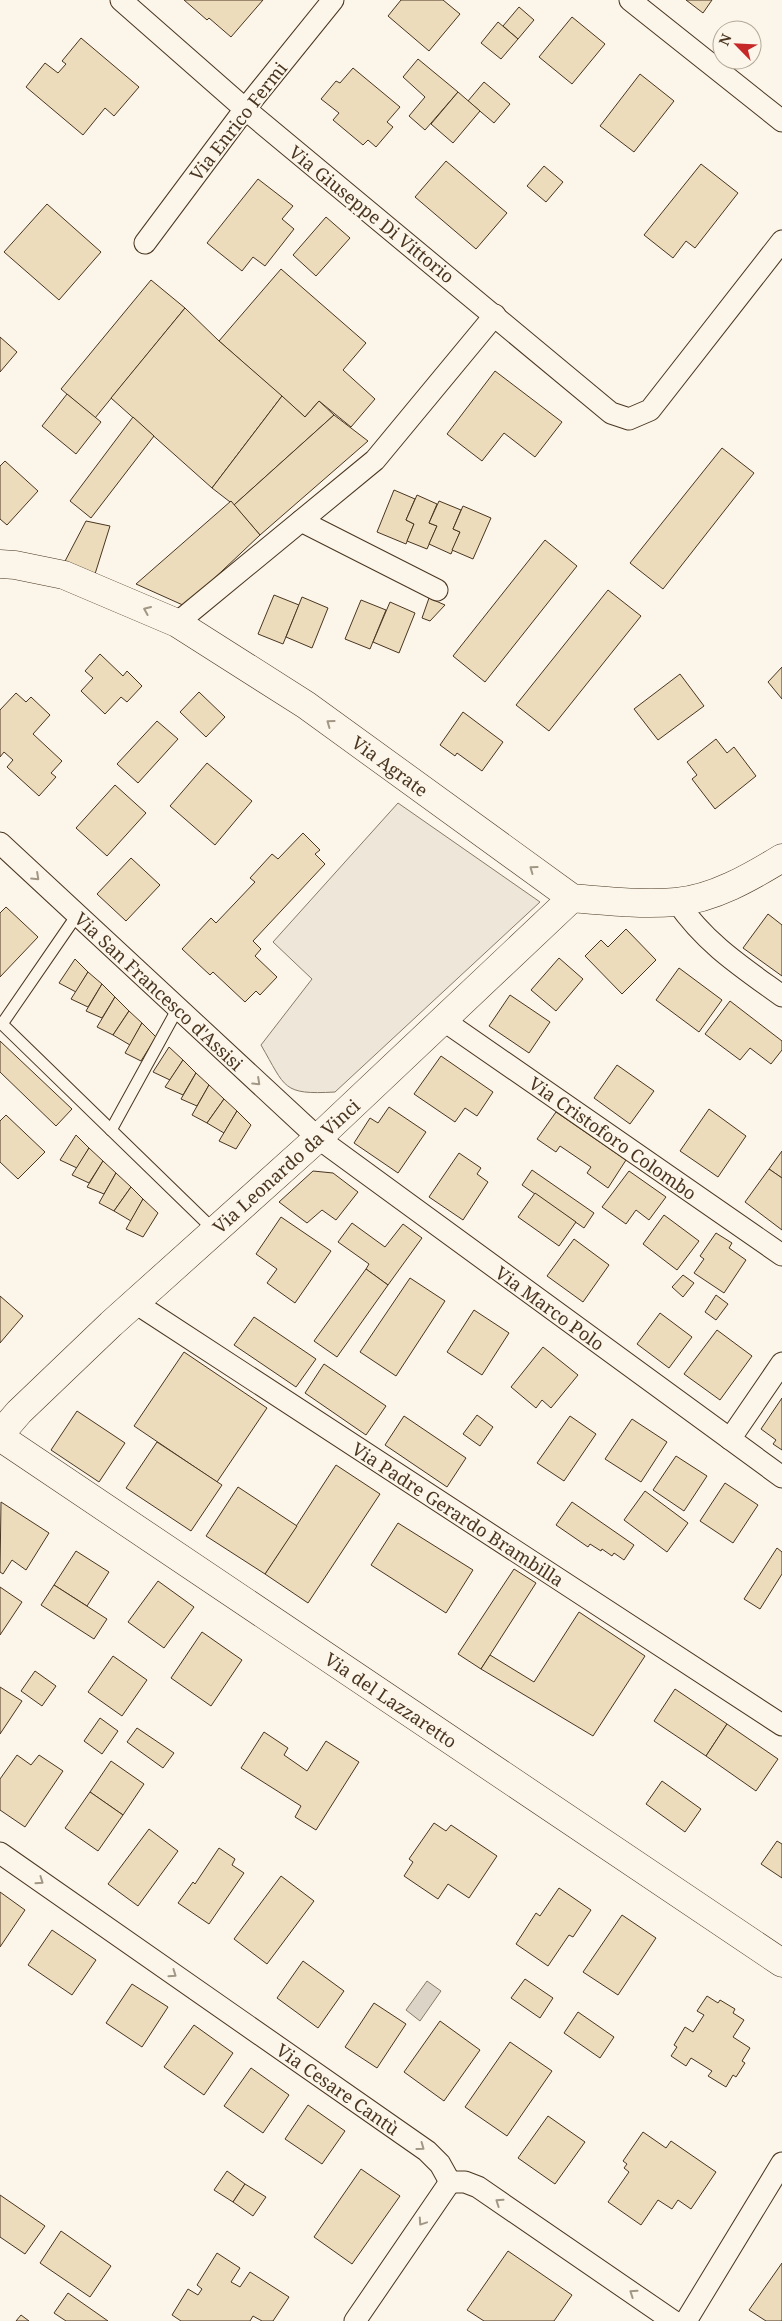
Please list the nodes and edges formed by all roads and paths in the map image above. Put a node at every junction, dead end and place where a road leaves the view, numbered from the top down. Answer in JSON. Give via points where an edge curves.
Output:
{"nodes":[{"id":1,"x":121,"y":0,"type":"edge"},
{"id":2,"x":333,"y":0,"type":"edge"},
{"id":3,"x":630,"y":0,"type":"edge"},
{"id":4,"x":245,"y":109,"type":"junction"},
{"id":5,"x":782,"y":122,"type":"edge"},
{"id":6,"x":782,"y":241,"type":"edge"},
{"id":7,"x":145,"y":243,"type":"dead end"},
{"id":8,"x":494,"y":314,"type":"junction"},
{"id":9,"x":301,"y":521,"type":"junction"},
{"id":10,"x":5,"y":560,"type":"edge"},
{"id":11,"x":437,"y":590,"type":"dead end"},
{"id":12,"x":177,"y":623,"type":"junction"},
{"id":13,"x":0,"y":843,"type":"edge"},
{"id":14,"x":782,"y":858,"type":"edge"},
{"id":15,"x":572,"y":898,"type":"junction"},
{"id":16,"x":677,"y":902,"type":"junction"},
{"id":17,"x":77,"y":915,"type":"junction"},
{"id":18,"x":782,"y":996,"type":"edge"},
{"id":19,"x":178,"y":1008,"type":"junction"},
{"id":20,"x":443,"y":1020,"type":"junction"},
{"id":21,"x":110,"y":1130,"type":"junction"},
{"id":22,"x":318,"y":1138,"type":"junction"},
{"id":23,"x":214,"y":1230,"type":"junction"},
{"id":24,"x":782,"y":1255,"type":"edge"},
{"id":25,"x":134,"y":1302,"type":"junction"},
{"id":26,"x":782,"y":1363,"type":"edge"},
{"id":27,"x":0,"y":1436,"type":"edge"},
{"id":28,"x":730,"y":1439,"type":"junction"},
{"id":29,"x":782,"y":1477,"type":"edge"},
{"id":30,"x":782,"y":1725,"type":"edge"},
{"id":31,"x":0,"y":1853,"type":"edge"},
{"id":32,"x":782,"y":1963,"type":"edge"},
{"id":33,"x":782,"y":2163,"type":"edge"},
{"id":34,"x":450,"y":2182,"type":"junction"},
{"id":35,"x":355,"y":2321,"type":"edge"},
{"id":36,"x":673,"y":2321,"type":"edge"},
{"id":37,"x":686,"y":2321,"type":"edge"}],
"edges":[{"from":1,"to":4,"type":"street","name":"Via Giuseppe Di Vittorio"},
{"from":2,"to":4,"type":"street","name":"Via Enrico Fermi"},
{"from":3,"to":5,"type":"street"},
{"from":4,"to":7,"type":"street","name":"Via Enrico Fermi"},
{"from":4,"to":8,"type":"street","name":"Via Giuseppe Di Vittorio"},
{"from":6,"to":8,"type":"street","name":"Via Giuseppe Di Vittorio","via":[[650,410],[630,419],[611,413]]},
{"from":8,"to":9,"type":"street","via":[[374,460]]},
{"from":9,"to":11,"type":"street"},
{"from":9,"to":12,"type":"street"},
{"from":12,"to":10,"type":"street","name":"Via Agrate","one_way":true,"via":[[64,575]]},
{"from":15,"to":12,"type":"street","name":"Via Agrate","one_way":true,"via":[[306,705]]},
{"from":13,"to":17,"type":"street","name":"Via San Francesco d'Assisi","one_way":true},
{"from":14,"to":16,"type":"street","via":[[731,885]]},
{"from":15,"to":16,"type":"street"},
{"from":15,"to":20,"type":"street","name":"Via Leonardo da Vinci"},
{"from":16,"to":18,"type":"street","via":[[712,944]]},
{"from":17,"to":19,"type":"street","name":"Via San Francesco d'Assisi"},
{"from":17,"to":21,"type":"lane","via":[[2,1024]]},
{"from":19,"to":21,"type":"lane"},
{"from":19,"to":22,"type":"street","name":"Via San Francesco d'Assisi","one_way":true},
{"from":20,"to":22,"type":"street","name":"Via Leonardo da Vinci"},
{"from":20,"to":24,"type":"street","name":"Via Cristoforo Colombo"},
{"from":21,"to":23,"type":"lane"},
{"from":22,"to":23,"type":"street","name":"Via Leonardo da Vinci"},
{"from":22,"to":28,"type":"street","name":"Via Marco Polo"},
{"from":23,"to":25,"type":"street","name":"Via Leonardo da Vinci"},
{"from":25,"to":27,"type":"street","name":"Via Leonardo da Vinci","via":[[19,1412]]},
{"from":25,"to":30,"type":"street","name":"Via Padre Gerardo Brambilla"},
{"from":26,"to":28,"type":"street"},
{"from":27,"to":32,"type":"street","name":"Via del Lazzaretto"},
{"from":28,"to":29,"type":"street","name":"Via Marco Polo"},
{"from":31,"to":34,"type":"street","name":"Via Cesare Cantù","one_way":true,"via":[[427,2151],[440,2164]]},
{"from":33,"to":37,"type":"street"},
{"from":34,"to":35,"type":"street","one_way":true},
{"from":36,"to":34,"type":"street","one_way":true,"via":[[478,2187],[465,2182]]}]}
